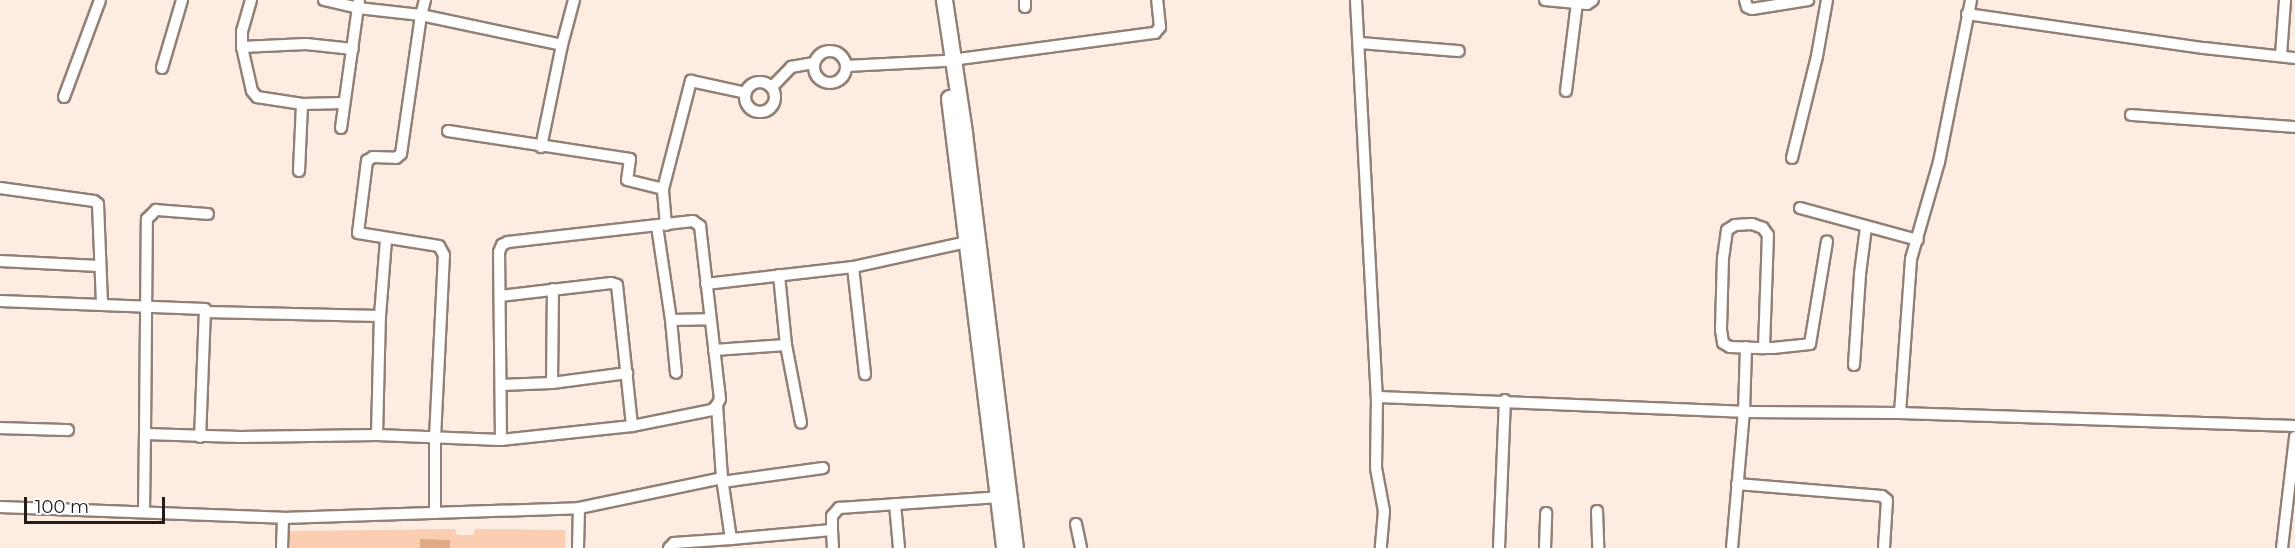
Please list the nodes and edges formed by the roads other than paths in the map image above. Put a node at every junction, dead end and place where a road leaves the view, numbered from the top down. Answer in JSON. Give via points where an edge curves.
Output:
{"nodes":[{"id":1,"x":100,"y":0,"type":"edge"},
{"id":2,"x":182,"y":0,"type":"edge"},
{"id":3,"x":251,"y":0,"type":"edge"},
{"id":4,"x":324,"y":0,"type":"edge"},
{"id":5,"x":425,"y":0,"type":"edge"},
{"id":6,"x":574,"y":0,"type":"edge"},
{"id":7,"x":934,"y":0,"type":"edge"},
{"id":8,"x":944,"y":0,"type":"edge"},
{"id":9,"x":1157,"y":0,"type":"edge"},
{"id":10,"x":1356,"y":0,"type":"edge"},
{"id":11,"x":1545,"y":0,"type":"edge"},
{"id":12,"x":1593,"y":0,"type":"edge"},
{"id":13,"x":1745,"y":0,"type":"edge"},
{"id":14,"x":1808,"y":0,"type":"edge"},
{"id":15,"x":1827,"y":0,"type":"edge"},
{"id":16,"x":1971,"y":0,"type":"edge"},
{"id":17,"x":2285,"y":0,"type":"edge"},
{"id":18,"x":1577,"y":3,"type":"junction"},
{"id":19,"x":358,"y":4,"type":"edge"},
{"id":20,"x":1967,"y":14,"type":"junction"},
{"id":21,"x":422,"y":15,"type":"junction"},
{"id":22,"x":1359,"y":43,"type":"junction"},
{"id":23,"x":562,"y":45,"type":"junction"},
{"id":24,"x":242,"y":47,"type":"junction"},
{"id":25,"x":353,"y":49,"type":"junction"},
{"id":26,"x":1459,"y":51,"type":"dead end"},
{"id":27,"x":2281,"y":55,"type":"junction"},
{"id":28,"x":2295,"y":58,"type":"edge"},
{"id":29,"x":949,"y":60,"type":"junction"},
{"id":30,"x":814,"y":63,"type":"junction"},
{"id":31,"x":846,"y":66,"type":"junction"},
{"id":32,"x":162,"y":68,"type":"dead end"},
{"id":33,"x":772,"y":87,"type":"junction"},
{"id":34,"x":1566,"y":91,"type":"dead end"},
{"id":35,"x":746,"y":93,"type":"junction"},
{"id":36,"x":64,"y":97,"type":"dead end"},
{"id":37,"x":344,"y":103,"type":"junction"},
{"id":38,"x":302,"y":104,"type":"junction"},
{"id":39,"x":2131,"y":115,"type":"dead end"},
{"id":40,"x":2295,"y":127,"type":"edge"},
{"id":41,"x":341,"y":128,"type":"dead end"},
{"id":42,"x":448,"y":131,"type":"dead end"},
{"id":43,"x":541,"y":147,"type":"junction"},
{"id":44,"x":1792,"y":158,"type":"dead end"},
{"id":45,"x":299,"y":171,"type":"dead end"},
{"id":46,"x":0,"y":188,"type":"edge"},
{"id":47,"x":663,"y":189,"type":"junction"},
{"id":48,"x":1800,"y":208,"type":"dead end"},
{"id":49,"x":208,"y":214,"type":"dead end"},
{"id":50,"x":662,"y":225,"type":"junction"},
{"id":51,"x":1866,"y":227,"type":"junction"},
{"id":52,"x":386,"y":240,"type":"junction"},
{"id":53,"x":1918,"y":240,"type":"junction"},
{"id":54,"x":1827,"y":241,"type":"dead end"},
{"id":55,"x":967,"y":242,"type":"junction"},
{"id":56,"x":0,"y":261,"type":"edge"},
{"id":57,"x":99,"y":266,"type":"junction"},
{"id":58,"x":853,"y":267,"type":"junction"},
{"id":59,"x":779,"y":276,"type":"junction"},
{"id":60,"x":706,"y":284,"type":"junction"},
{"id":61,"x":553,"y":289,"type":"junction"},
{"id":62,"x":500,"y":296,"type":"junction"},
{"id":63,"x":0,"y":301,"type":"edge"},
{"id":64,"x":102,"y":305,"type":"junction"},
{"id":65,"x":146,"y":307,"type":"junction"},
{"id":66,"x":206,"y":312,"type":"junction"},
{"id":67,"x":380,"y":316,"type":"junction"},
{"id":68,"x":710,"y":319,"type":"junction"},
{"id":69,"x":671,"y":320,"type":"junction"},
{"id":70,"x":786,"y":345,"type":"junction"},
{"id":71,"x":1746,"y":347,"type":"junction"},
{"id":72,"x":1764,"y":348,"type":"junction"},
{"id":73,"x":714,"y":350,"type":"junction"},
{"id":74,"x":1854,"y":365,"type":"dead end"},
{"id":75,"x":676,"y":373,"type":"dead end"},
{"id":76,"x":627,"y":374,"type":"junction"},
{"id":77,"x":865,"y":374,"type":"dead end"},
{"id":78,"x":552,"y":384,"type":"junction"},
{"id":79,"x":501,"y":385,"type":"junction"},
{"id":80,"x":1377,"y":398,"type":"junction"},
{"id":81,"x":1504,"y":400,"type":"junction"},
{"id":82,"x":717,"y":405,"type":"junction"},
{"id":83,"x":1744,"y":412,"type":"junction"},
{"id":84,"x":1900,"y":413,"type":"junction"},
{"id":85,"x":801,"y":423,"type":"dead end"},
{"id":86,"x":632,"y":426,"type":"junction"},
{"id":87,"x":2295,"y":426,"type":"edge"},
{"id":88,"x":0,"y":428,"type":"edge"},
{"id":89,"x":68,"y":430,"type":"dead end"},
{"id":90,"x":145,"y":434,"type":"junction"},
{"id":91,"x":376,"y":435,"type":"junction"},
{"id":92,"x":200,"y":436,"type":"junction"},
{"id":93,"x":2295,"y":437,"type":"edge"},
{"id":94,"x":435,"y":438,"type":"junction"},
{"id":95,"x":501,"y":440,"type":"junction"},
{"id":96,"x":823,"y":468,"type":"dead end"},
{"id":97,"x":722,"y":480,"type":"junction"},
{"id":98,"x":1737,"y":484,"type":"junction"},
{"id":99,"x":999,"y":497,"type":"junction"},
{"id":100,"x":895,"y":504,"type":"junction"},
{"id":101,"x":0,"y":507,"type":"edge"},
{"id":102,"x":579,"y":508,"type":"junction"},
{"id":103,"x":1597,"y":511,"type":"dead end"},
{"id":104,"x":144,"y":513,"type":"junction"},
{"id":105,"x":435,"y":513,"type":"junction"},
{"id":106,"x":1546,"y":513,"type":"dead end"},
{"id":107,"x":283,"y":518,"type":"junction"},
{"id":108,"x":1076,"y":524,"type":"dead end"},
{"id":109,"x":832,"y":530,"type":"junction"},
{"id":110,"x":762,"y":536,"type":"junction"},
{"id":111,"x":731,"y":539,"type":"junction"},
{"id":112,"x":282,"y":548,"type":"edge"},
{"id":113,"x":578,"y":548,"type":"edge"},
{"id":114,"x":669,"y":548,"type":"edge"},
{"id":115,"x":763,"y":548,"type":"edge"},
{"id":116,"x":833,"y":548,"type":"edge"},
{"id":117,"x":898,"y":548,"type":"edge"},
{"id":118,"x":1004,"y":548,"type":"edge"},
{"id":119,"x":1015,"y":548,"type":"edge"},
{"id":120,"x":1081,"y":548,"type":"edge"},
{"id":121,"x":1381,"y":548,"type":"edge"},
{"id":122,"x":1499,"y":548,"type":"edge"},
{"id":123,"x":1545,"y":548,"type":"edge"},
{"id":124,"x":1598,"y":548,"type":"edge"},
{"id":125,"x":1732,"y":548,"type":"edge"},
{"id":126,"x":1884,"y":548,"type":"edge"},
{"id":127,"x":2282,"y":548,"type":"edge"}],
"edges":[{"from":1,"to":36,"type":"street"},
{"from":2,"to":32,"type":"street"},
{"from":3,"to":24,"type":"street"},
{"from":4,"to":19,"type":"street"},
{"from":5,"to":21,"type":"street"},
{"from":6,"to":23,"type":"street"},
{"from":7,"to":29,"type":"street"},
{"from":8,"to":29,"type":"street"},
{"from":9,"to":29,"type":"street","via":[[1160,27],[1155,33]]},
{"from":10,"to":22,"type":"street"},
{"from":11,"to":18,"type":"street"},
{"from":12,"to":18,"type":"street"},
{"from":13,"to":14,"type":"street","via":[[1752,9]]},
{"from":15,"to":44,"type":"street"},
{"from":16,"to":20,"type":"street"},
{"from":17,"to":27,"type":"street"},
{"from":18,"to":34,"type":"street"},
{"from":19,"to":21,"type":"street"},
{"from":19,"to":25,"type":"street"},
{"from":20,"to":27,"type":"street","via":[[2204,48]]},
{"from":20,"to":53,"type":"street","via":[[1939,162]]},
{"from":21,"to":23,"type":"street"},
{"from":21,"to":52,"type":"street","via":[[400,154],[396,158],[370,159],[365,172],[358,233]]},
{"from":22,"to":26,"type":"street"},
{"from":22,"to":80,"type":"street"},
{"from":23,"to":43,"type":"street"},
{"from":24,"to":25,"type":"street","via":[[306,44]]},
{"from":24,"to":38,"type":"street","via":[[252,91],[257,97]]},
{"from":25,"to":37,"type":"street"},
{"from":27,"to":28,"type":"street"},
{"from":29,"to":31,"type":"street"},
{"from":29,"to":55,"type":"street"},
{"from":29,"to":119,"type":"street"},
{"from":30,"to":31,"type":"street","via":[[819,54],[834,51],[843,57]]},
{"from":30,"to":31,"type":"street","via":[[818,79],[828,83],[843,77]]},
{"from":30,"to":33,"type":"street","via":[[791,67]]},
{"from":33,"to":35,"type":"street","via":[[759,82]]},
{"from":33,"to":35,"type":"street","via":[[775,101],[765,111],[751,108]]},
{"from":35,"to":47,"type":"street","via":[[691,81]]},
{"from":37,"to":38,"type":"street"},
{"from":37,"to":41,"type":"street"},
{"from":38,"to":45,"type":"street"},
{"from":39,"to":40,"type":"street"},
{"from":42,"to":43,"type":"street"},
{"from":43,"to":47,"type":"street","via":[[630,159],[627,180]]},
{"from":46,"to":57,"type":"street","via":[[98,204]]},
{"from":47,"to":50,"type":"street"},
{"from":48,"to":51,"type":"street"},
{"from":49,"to":65,"type":"street","via":[[156,210],[150,214]]},
{"from":50,"to":60,"type":"street","via":[[693,220],[700,226]]},
{"from":50,"to":62,"type":"street","via":[[505,243],[499,252]]},
{"from":50,"to":69,"type":"street"},
{"from":51,"to":53,"type":"street"},
{"from":51,"to":74,"type":"street"},
{"from":52,"to":67,"type":"street"},
{"from":52,"to":94,"type":"street","via":[[439,246],[443,251]]},
{"from":53,"to":84,"type":"street","via":[[1910,266]]},
{"from":54,"to":72,"type":"street","via":[[1812,342],[1808,346]]},
{"from":55,"to":58,"type":"street"},
{"from":55,"to":99,"type":"street"},
{"from":56,"to":57,"type":"street"},
{"from":57,"to":64,"type":"street"},
{"from":58,"to":59,"type":"street"},
{"from":58,"to":77,"type":"street"},
{"from":59,"to":60,"type":"street"},
{"from":59,"to":70,"type":"street"},
{"from":60,"to":68,"type":"street"},
{"from":61,"to":62,"type":"street"},
{"from":61,"to":76,"type":"street","via":[[617,285]]},
{"from":61,"to":78,"type":"street"},
{"from":62,"to":79,"type":"street"},
{"from":63,"to":64,"type":"street"},
{"from":64,"to":65,"type":"street"},
{"from":65,"to":66,"type":"street","via":[[201,307]]},
{"from":65,"to":90,"type":"street"},
{"from":66,"to":67,"type":"street"},
{"from":66,"to":92,"type":"street"},
{"from":67,"to":91,"type":"street"},
{"from":68,"to":69,"type":"street"},
{"from":68,"to":73,"type":"street"},
{"from":69,"to":75,"type":"street"},
{"from":70,"to":73,"type":"street"},
{"from":70,"to":85,"type":"street"},
{"from":71,"to":72,"type":"street"},
{"from":71,"to":72,"type":"street","via":[[1725,346],[1721,330],[1726,234],[1730,227],[1743,223],[1759,225],[1768,235]]},
{"from":71,"to":83,"type":"street"},
{"from":73,"to":82,"type":"street","via":[[720,399]]},
{"from":76,"to":78,"type":"street"},
{"from":76,"to":86,"type":"street"},
{"from":78,"to":79,"type":"street"},
{"from":79,"to":95,"type":"street"},
{"from":80,"to":81,"type":"street"},
{"from":80,"to":121,"type":"street","via":[[1376,468],[1384,511]]},
{"from":81,"to":83,"type":"street"},
{"from":81,"to":122,"type":"street"},
{"from":82,"to":86,"type":"street","via":[[712,410]]},
{"from":82,"to":97,"type":"street"},
{"from":83,"to":84,"type":"street"},
{"from":83,"to":98,"type":"street"},
{"from":84,"to":87,"type":"street"},
{"from":86,"to":95,"type":"street"},
{"from":88,"to":89,"type":"street"},
{"from":90,"to":92,"type":"street"},
{"from":90,"to":104,"type":"street"},
{"from":91,"to":92,"type":"street"},
{"from":91,"to":94,"type":"street"},
{"from":93,"to":127,"type":"street"},
{"from":94,"to":95,"type":"street"},
{"from":94,"to":105,"type":"street"},
{"from":96,"to":97,"type":"street"},
{"from":97,"to":102,"type":"street"},
{"from":97,"to":111,"type":"street"},
{"from":98,"to":125,"type":"street"},
{"from":98,"to":126,"type":"street","via":[[1882,496],[1887,500]]},
{"from":99,"to":100,"type":"street"},
{"from":99,"to":118,"type":"street"},
{"from":100,"to":109,"type":"street","via":[[839,508],[832,516]]},
{"from":100,"to":117,"type":"street"},
{"from":101,"to":104,"type":"street"},
{"from":102,"to":105,"type":"street"},
{"from":102,"to":113,"type":"street"},
{"from":103,"to":124,"type":"street"},
{"from":104,"to":107,"type":"street"},
{"from":105,"to":107,"type":"street"},
{"from":106,"to":123,"type":"street"},
{"from":107,"to":112,"type":"street"},
{"from":108,"to":120,"type":"street"},
{"from":109,"to":110,"type":"street"},
{"from":109,"to":116,"type":"street"},
{"from":110,"to":111,"type":"street"},
{"from":110,"to":115,"type":"street"},
{"from":111,"to":114,"type":"street","via":[[674,543]]}]}
